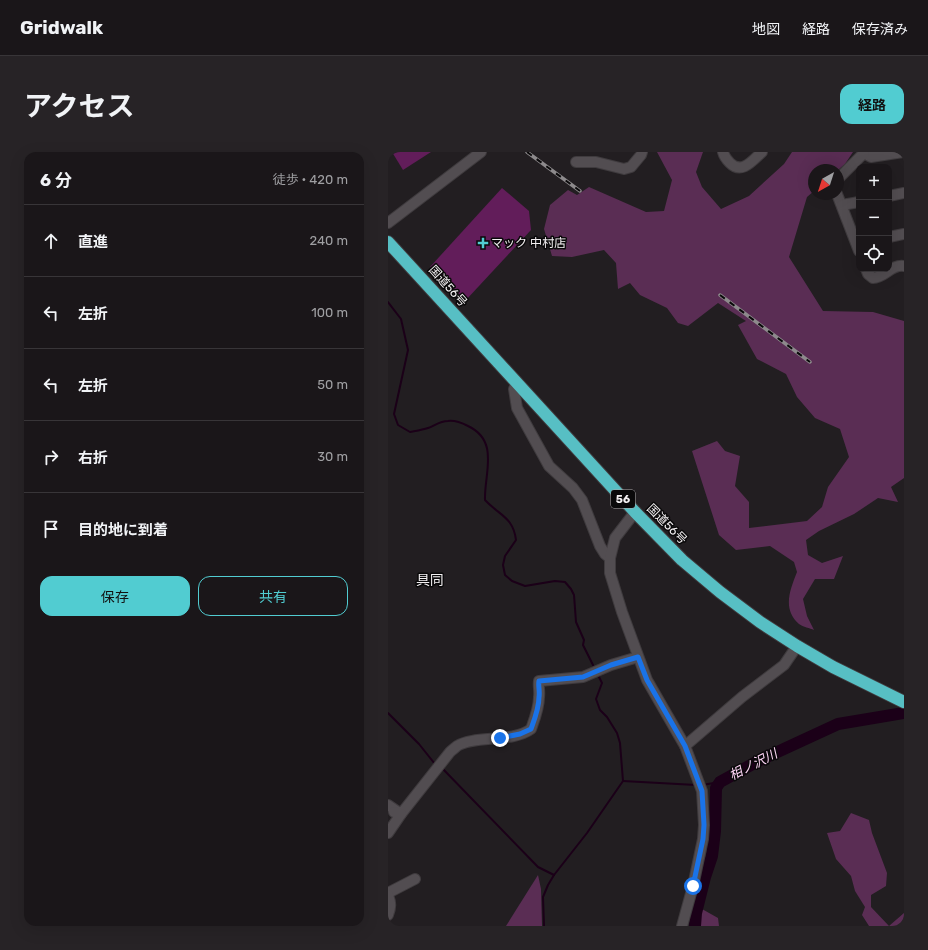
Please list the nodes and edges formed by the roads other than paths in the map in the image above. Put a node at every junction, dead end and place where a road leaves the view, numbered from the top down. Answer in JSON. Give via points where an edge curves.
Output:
{"nodes":[{"id":1,"x":464,"y":152,"type":"edge"},
{"id":2,"x":481,"y":152,"type":"edge"},
{"id":3,"x":642,"y":152,"type":"edge"},
{"id":4,"x":723,"y":152,"type":"edge"},
{"id":5,"x":762,"y":152,"type":"edge"},
{"id":6,"x":904,"y":152,"type":"edge"},
{"id":7,"x":865,"y":153,"type":"edge"},
{"id":8,"x":472,"y":159,"type":"junction"},
{"id":9,"x":576,"y":162,"type":"dead end"},
{"id":10,"x":844,"y":173,"type":"edge"},
{"id":11,"x":904,"y":193,"type":"edge"},
{"id":12,"x":892,"y":195,"type":"edge"},
{"id":13,"x":840,"y":200,"type":"edge"},
{"id":14,"x":856,"y":203,"type":"edge"},
{"id":15,"x":842,"y":205,"type":"junction"},
{"id":16,"x":388,"y":223,"type":"edge"},
{"id":17,"x":904,"y":234,"type":"edge"},
{"id":18,"x":892,"y":236,"type":"edge"},
{"id":19,"x":856,"y":241,"type":"edge"},
{"id":20,"x":388,"y":242,"type":"edge"},
{"id":21,"x":904,"y":266,"type":"edge"},
{"id":22,"x":892,"y":269,"type":"edge"},
{"id":23,"x":867,"y":272,"type":"edge"},
{"id":24,"x":886,"y":272,"type":"edge"},
{"id":25,"x":517,"y":382,"type":"junction"},
{"id":26,"x":635,"y":512,"type":"junction"},
{"id":27,"x":610,"y":558,"type":"junction"},
{"id":28,"x":797,"y":646,"type":"junction"},
{"id":29,"x":638,"y":657,"type":"junction"},
{"id":30,"x":904,"y":702,"type":"edge"},
{"id":31,"x":685,"y":746,"type":"junction"},
{"id":32,"x":388,"y":805,"type":"edge"},
{"id":33,"x":388,"y":810,"type":"edge"},
{"id":34,"x":401,"y":814,"type":"junction"},
{"id":35,"x":388,"y":833,"type":"edge"},
{"id":36,"x":415,"y":879,"type":"dead end"},
{"id":37,"x":389,"y":898,"type":"edge"},
{"id":38,"x":388,"y":915,"type":"edge"},
{"id":39,"x":682,"y":926,"type":"edge"}],
"edges":[{"from":1,"to":8,"type":"street"},
{"from":2,"to":8,"type":"street"},
{"from":3,"to":9,"type":"street","via":[[631,167],[624,169],[596,162]]},
{"from":4,"to":5,"type":"street","via":[[730,163],[742,168]]},
{"from":6,"to":7,"type":"street","via":[[871,158]]},
{"from":7,"to":10,"type":"street"},
{"from":8,"to":16,"type":"street"},
{"from":11,"to":12,"type":"street"},
{"from":13,"to":15,"type":"street"},
{"from":14,"to":15,"type":"street"},
{"from":15,"to":19,"type":"street"},
{"from":17,"to":18,"type":"street"},
{"from":20,"to":25,"type":"highway","name":"国道56号","number":"56"},
{"from":21,"to":22,"type":"street"},
{"from":23,"to":24,"type":"street","via":[[873,278],[877,278]]},
{"from":25,"to":26,"type":"highway","name":"国道56号","number":"56"},
{"from":25,"to":27,"type":"street","via":[[514,390],[517,408],[549,466],[582,500],[600,546],[604,554]]},
{"from":26,"to":27,"type":"street","via":[[615,538]]},
{"from":26,"to":28,"type":"highway","name":"国道56号","number":"56","via":[[682,560],[720,592]]},
{"from":27,"to":29,"type":"street","via":[[610,573]]},
{"from":28,"to":30,"type":"highway","name":"国道56号","number":"56"},
{"from":28,"to":31,"type":"street","via":[[784,665]]},
{"from":29,"to":31,"type":"street","via":[[647,680]]},
{"from":29,"to":34,"type":"street","via":[[583,677],[539,681],[538,709],[531,729],[520,734],[465,742],[457,746]]},
{"from":31,"to":39,"type":"street","via":[[700,787],[704,825],[693,886]]},
{"from":32,"to":34,"type":"street"},
{"from":33,"to":34,"type":"street"},
{"from":34,"to":35,"type":"street"},
{"from":36,"to":37,"type":"street"},
{"from":37,"to":38,"type":"street","via":[[391,908]]}]}
